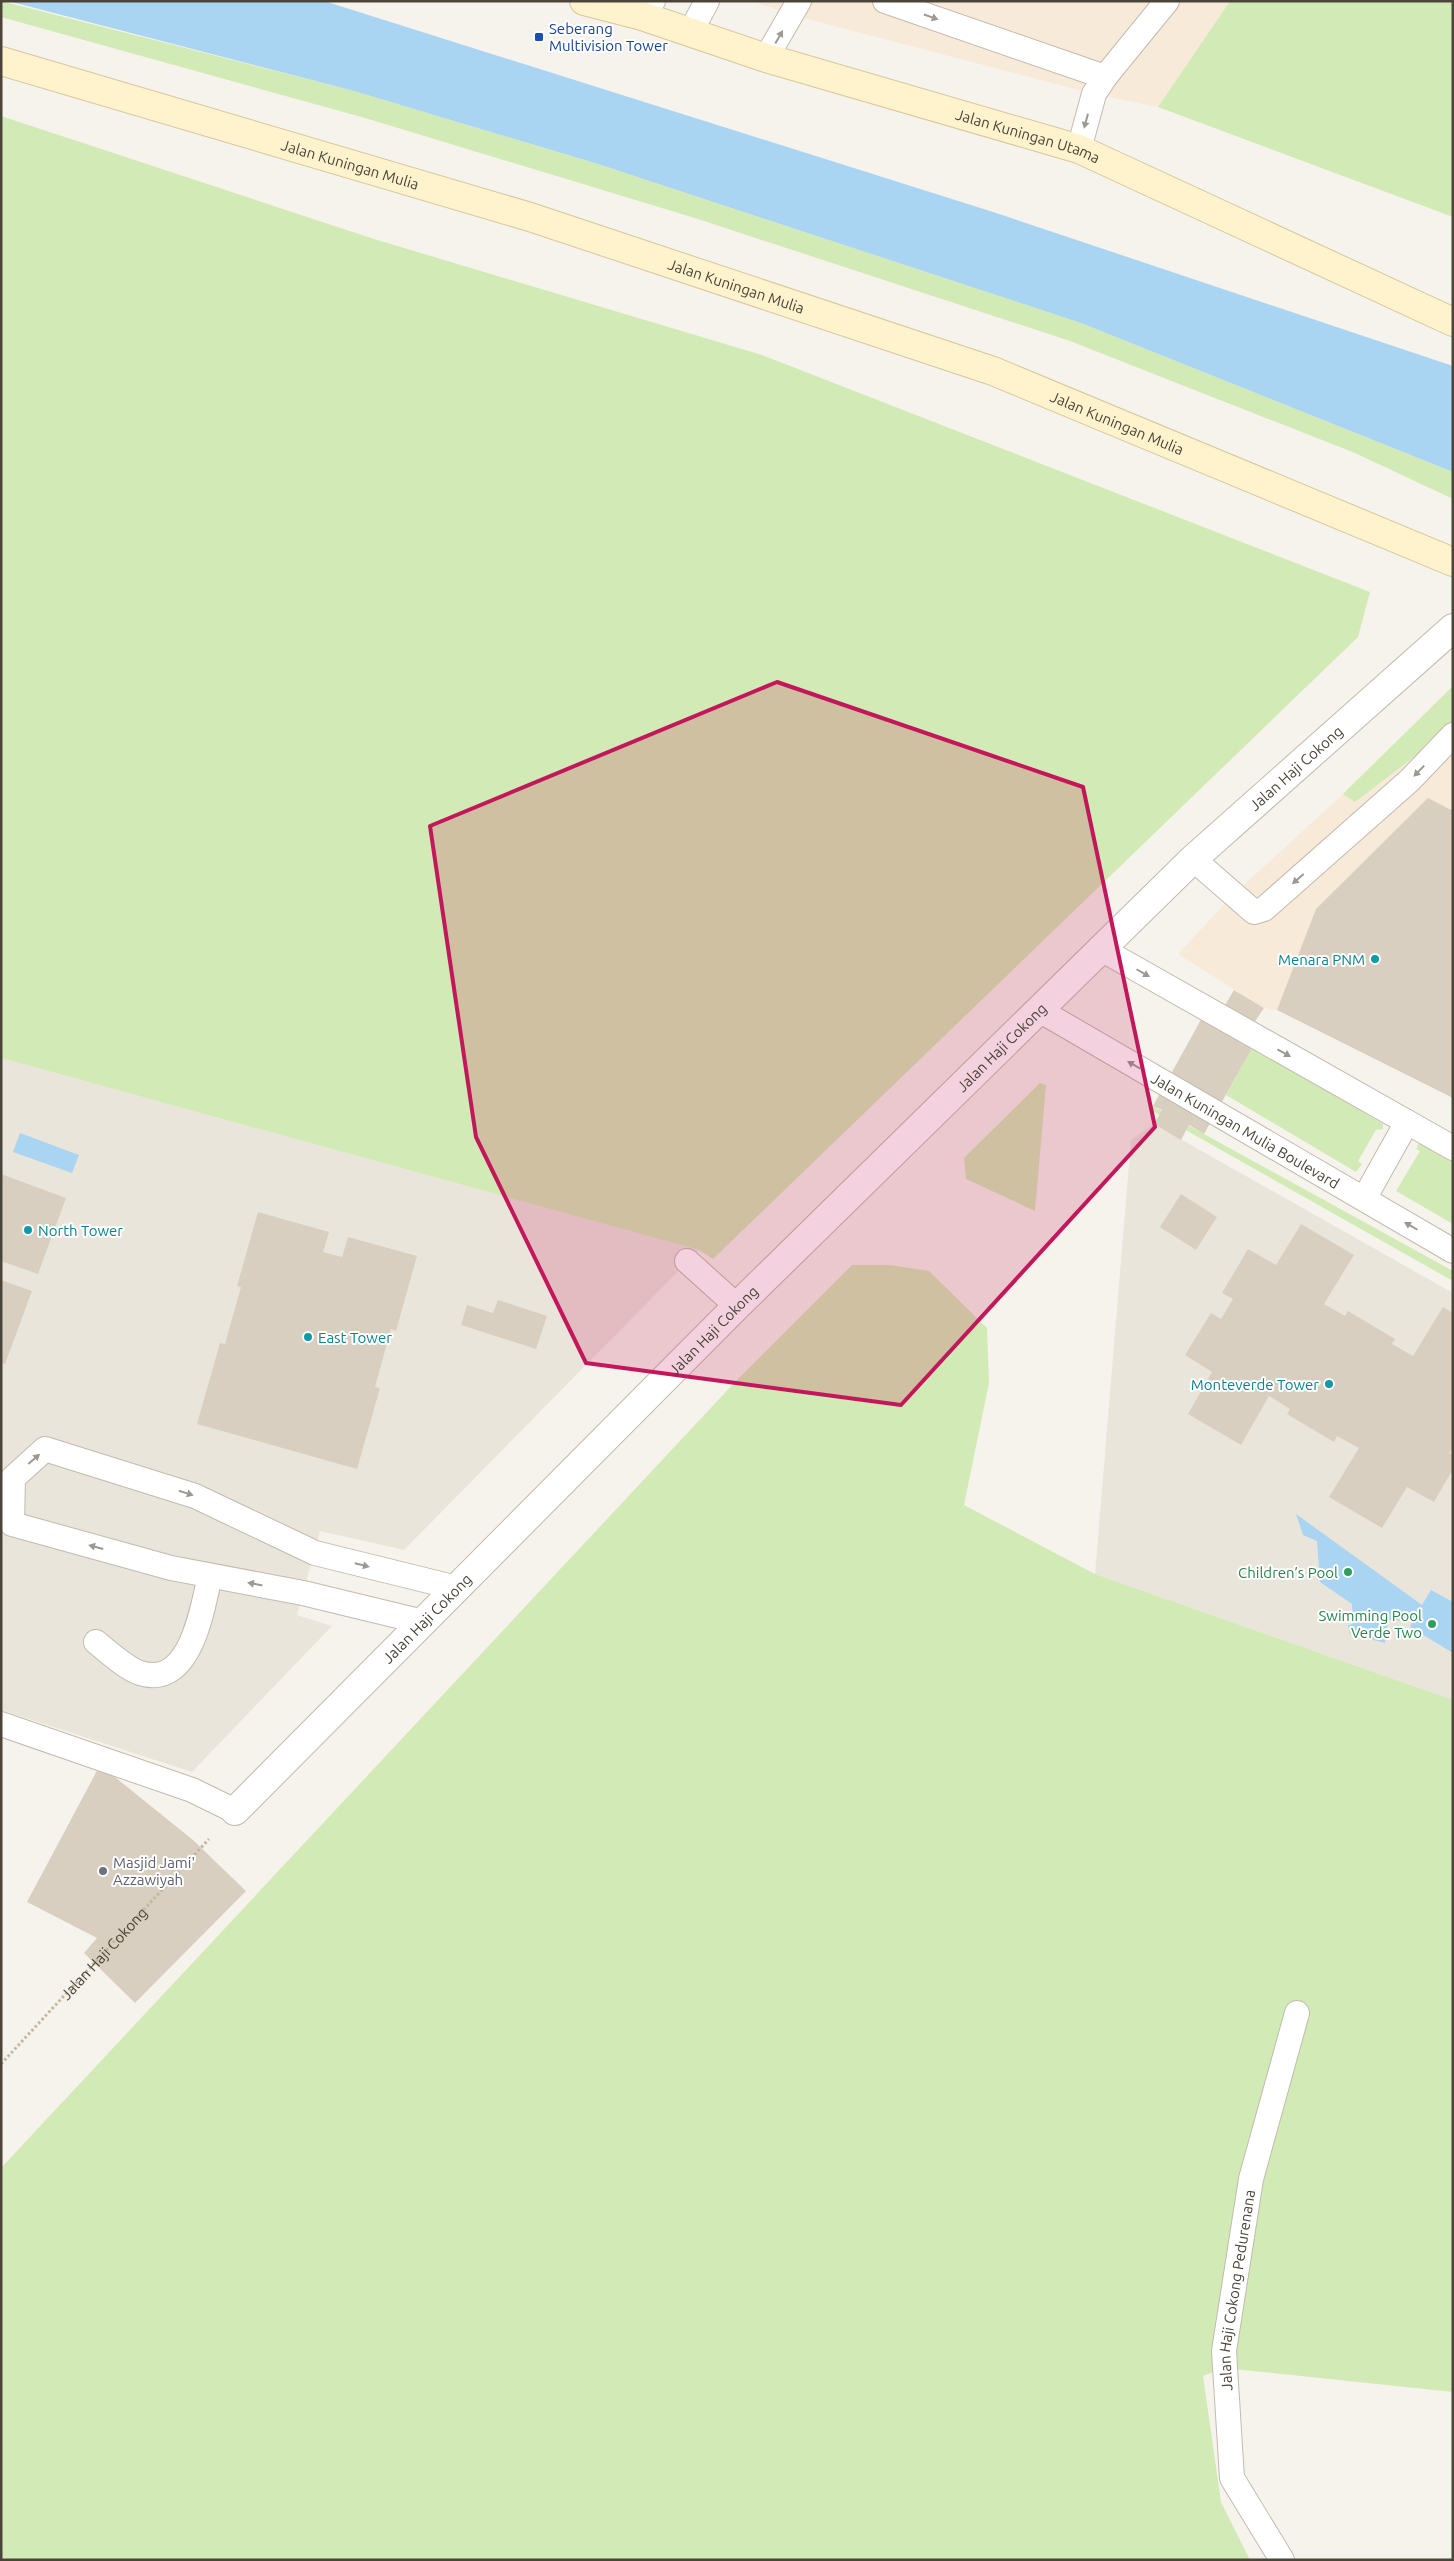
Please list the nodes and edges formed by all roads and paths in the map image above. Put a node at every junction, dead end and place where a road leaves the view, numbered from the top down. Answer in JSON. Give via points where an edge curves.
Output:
{"nodes":[{"id":1,"x":584,"y":1,"type":"edge"},
{"id":2,"x":707,"y":1,"type":"edge"},
{"id":3,"x":799,"y":1,"type":"edge"},
{"id":4,"x":885,"y":1,"type":"edge"},
{"id":5,"x":1167,"y":1,"type":"edge"},
{"id":6,"x":648,"y":9,"type":"edge"},
{"id":7,"x":690,"y":33,"type":"junction"},
{"id":8,"x":766,"y":58,"type":"junction"},
{"id":9,"x":1,"y":61,"type":"edge"},
{"id":10,"x":1105,"y":77,"type":"junction"},
{"id":11,"x":1079,"y":149,"type":"junction"},
{"id":12,"x":1453,"y":322,"type":"edge"},
{"id":13,"x":1453,"y":562,"type":"edge"},
{"id":14,"x":1453,"y":628,"type":"edge"},
{"id":15,"x":1453,"y":735,"type":"edge"},
{"id":16,"x":1193,"y":858,"type":"junction"},
{"id":17,"x":1100,"y":949,"type":"junction"},
{"id":18,"x":1039,"y":1010,"type":"junction"},
{"id":19,"x":1407,"y":1122,"type":"junction"},
{"id":20,"x":1453,"y":1148,"type":"edge"},
{"id":21,"x":1364,"y":1199,"type":"junction"},
{"id":22,"x":1453,"y":1251,"type":"edge"},
{"id":23,"x":687,"y":1261,"type":"dead end"},
{"id":24,"x":737,"y":1306,"type":"junction"},
{"id":25,"x":210,"y":1576,"type":"junction"},
{"id":26,"x":457,"y":1588,"type":"junction"},
{"id":27,"x":423,"y":1622,"type":"junction"},
{"id":28,"x":96,"y":1642,"type":"dead end"},
{"id":29,"x":1,"y":1724,"type":"edge"},
{"id":30,"x":235,"y":1811,"type":"junction"},
{"id":31,"x":1297,"y":2013,"type":"dead end"},
{"id":32,"x":1,"y":2064,"type":"edge"},
{"id":33,"x":1282,"y":2560,"type":"edge"}],
"edges":[{"from":1,"to":6,"type":"street","name":"Jalan Kuningan Utama"},
{"from":2,"to":7,"type":"lane"},
{"from":8,"to":3,"type":"lane","one_way":true},
{"from":4,"to":10,"type":"lane","one_way":true},
{"from":5,"to":10,"type":"lane"},
{"from":6,"to":7,"type":"street","name":"Jalan Kuningan Utama"},
{"from":7,"to":8,"type":"street","name":"Jalan Kuningan Utama"},
{"from":8,"to":11,"type":"street","name":"Jalan Kuningan Utama"},
{"from":9,"to":13,"type":"street","name":"Jalan Kuningan Mulia","via":[[530,217],[992,371]]},
{"from":10,"to":11,"type":"lane","one_way":true,"via":[[1094,94]]},
{"from":11,"to":12,"type":"street","name":"Jalan Kuningan Utama"},
{"from":14,"to":16,"type":"street","name":"Jalan Haji Cokong"},
{"from":15,"to":16,"type":"lane","one_way":true,"via":[[1410,780],[1264,909],[1254,912]]},
{"from":16,"to":17,"type":"street","name":"Jalan Haji Cokong"},
{"from":17,"to":18,"type":"street","name":"Jalan Haji Cokong"},
{"from":17,"to":19,"type":"lane","one_way":true},
{"from":21,"to":18,"type":"lane","name":"Jalan Kuningan Mulia Boulevard","one_way":true},
{"from":18,"to":24,"type":"street","name":"Jalan Haji Cokong"},
{"from":19,"to":20,"type":"lane"},
{"from":19,"to":21,"type":"lane"},
{"from":22,"to":21,"type":"lane","name":"Jalan Kuningan Mulia Boulevard","one_way":true},
{"from":23,"to":24,"type":"lane"},
{"from":24,"to":26,"type":"street","name":"Jalan Haji Cokong"},
{"from":25,"to":26,"type":"lane","one_way":true,"via":[[12,1524],[13,1478],[45,1449],[195,1496],[315,1553]]},
{"from":27,"to":25,"type":"lane","one_way":true,"via":[[303,1593]]},
{"from":25,"to":28,"type":"lane","via":[[199,1622],[189,1649],[177,1667],[155,1675],[139,1673]]},
{"from":26,"to":27,"type":"street","name":"Jalan Haji Cokong"},
{"from":27,"to":30,"type":"street","name":"Jalan Haji Cokong"},
{"from":29,"to":30,"type":"lane","via":[[192,1790]]},
{"from":30,"to":32,"type":"path","name":"Jalan Haji Cokong"},
{"from":31,"to":33,"type":"lane","name":"Jalan Haji Cokong Pedurenana","via":[[1250,2179],[1224,2351],[1232,2478]]}]}
